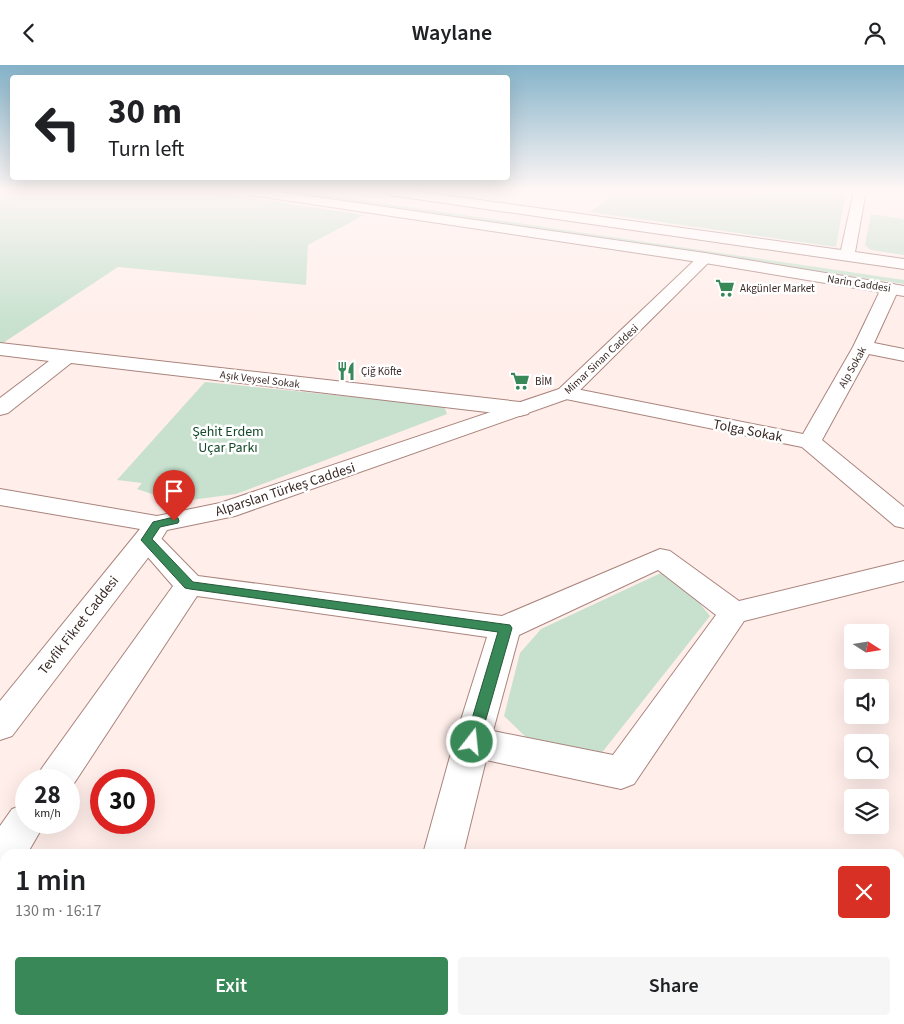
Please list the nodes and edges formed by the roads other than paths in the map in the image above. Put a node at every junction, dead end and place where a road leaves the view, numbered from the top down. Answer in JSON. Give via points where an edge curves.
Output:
{"nodes":[{"id":1,"x":553,"y":236,"type":"edge"},
{"id":2,"x":631,"y":236,"type":"edge"},
{"id":3,"x":705,"y":236,"type":"edge"},
{"id":4,"x":852,"y":236,"type":"edge"},
{"id":5,"x":848,"y":256,"type":"junction"},
{"id":6,"x":704,"y":258,"type":"junction"},
{"id":7,"x":904,"y":264,"type":"edge"},
{"id":8,"x":904,"y":276,"type":"edge"},
{"id":9,"x":896,"y":289,"type":"edge"},
{"id":10,"x":863,"y":347,"type":"junction"},
{"id":11,"x":0,"y":349,"type":"edge"},
{"id":12,"x":904,"y":355,"type":"edge"},
{"id":13,"x":66,"y":357,"type":"junction"},
{"id":14,"x":566,"y":393,"type":"junction"},
{"id":15,"x":0,"y":408,"type":"edge"},
{"id":16,"x":520,"y":409,"type":"junction"},
{"id":17,"x":476,"y":424,"type":"joint"},
{"id":18,"x":810,"y":443,"type":"junction"},
{"id":19,"x":0,"y":497,"type":"edge"},
{"id":20,"x":904,"y":520,"type":"edge"},
{"id":21,"x":152,"y":532,"type":"junction"},
{"id":22,"x":904,"y":571,"type":"edge"},
{"id":23,"x":190,"y":585,"type":"junction"},
{"id":24,"x":734,"y":613,"type":"junction"},
{"id":25,"x":505,"y":628,"type":"junction"},
{"id":26,"x":0,"y":726,"type":"edge"},
{"id":27,"x":472,"y":742,"type":"junction"},
{"id":28,"x":63,"y":769,"type":"edge"},
{"id":29,"x":18,"y":834,"type":"edge"},
{"id":30,"x":8,"y":849,"type":"edge"},
{"id":31,"x":444,"y":849,"type":"edge"}],
"edges":[{"from":1,"to":6,"type":"street","name":"Narin Caddesi"},
{"from":2,"to":8,"type":"street","name":"Narin Caddesi"},
{"from":3,"to":5,"type":"street"},
{"from":4,"to":5,"type":"street"},
{"from":5,"to":7,"type":"street"},
{"from":6,"to":9,"type":"street","name":"Narin Caddesi"},
{"from":6,"to":14,"type":"street","name":"Mimar Sinan Caddesi"},
{"from":9,"to":10,"type":"street","name":"Alp Sokak","via":[[887,295]]},
{"from":10,"to":12,"type":"street"},
{"from":10,"to":18,"type":"street","name":"Alp Sokak"},
{"from":11,"to":13,"type":"street","name":"Aşık Veysel Sokak"},
{"from":13,"to":15,"type":"street"},
{"from":13,"to":16,"type":"street","name":"Aşık Veysel Sokak"},
{"from":14,"to":16,"type":"street","name":"Mimar Sinan Caddesi"},
{"from":14,"to":18,"type":"street","name":"Tolga Sokak"},
{"from":16,"to":17,"type":"street","name":"Mimar Sinan Caddesi"},
{"from":17,"to":21,"type":"street","name":"Alparslan Türkeş Caddesi","via":[[226,510]]},
{"from":18,"to":20,"type":"street","name":"Tolga Sokak"},
{"from":19,"to":21,"type":"street","name":"Alparslan Türkeş Caddesi"},
{"from":21,"to":23,"type":"street"},
{"from":21,"to":26,"type":"street","name":"Tevfik Fikret Caddesi"},
{"from":22,"to":24,"type":"street"},
{"from":23,"to":25,"type":"street"},
{"from":23,"to":28,"type":"street"},
{"from":24,"to":25,"type":"street","via":[[660,558]]},
{"from":24,"to":27,"type":"street","via":[[621,773]]},
{"from":25,"to":27,"type":"street"},
{"from":27,"to":31,"type":"street"},
{"from":29,"to":30,"type":"street"}]}
